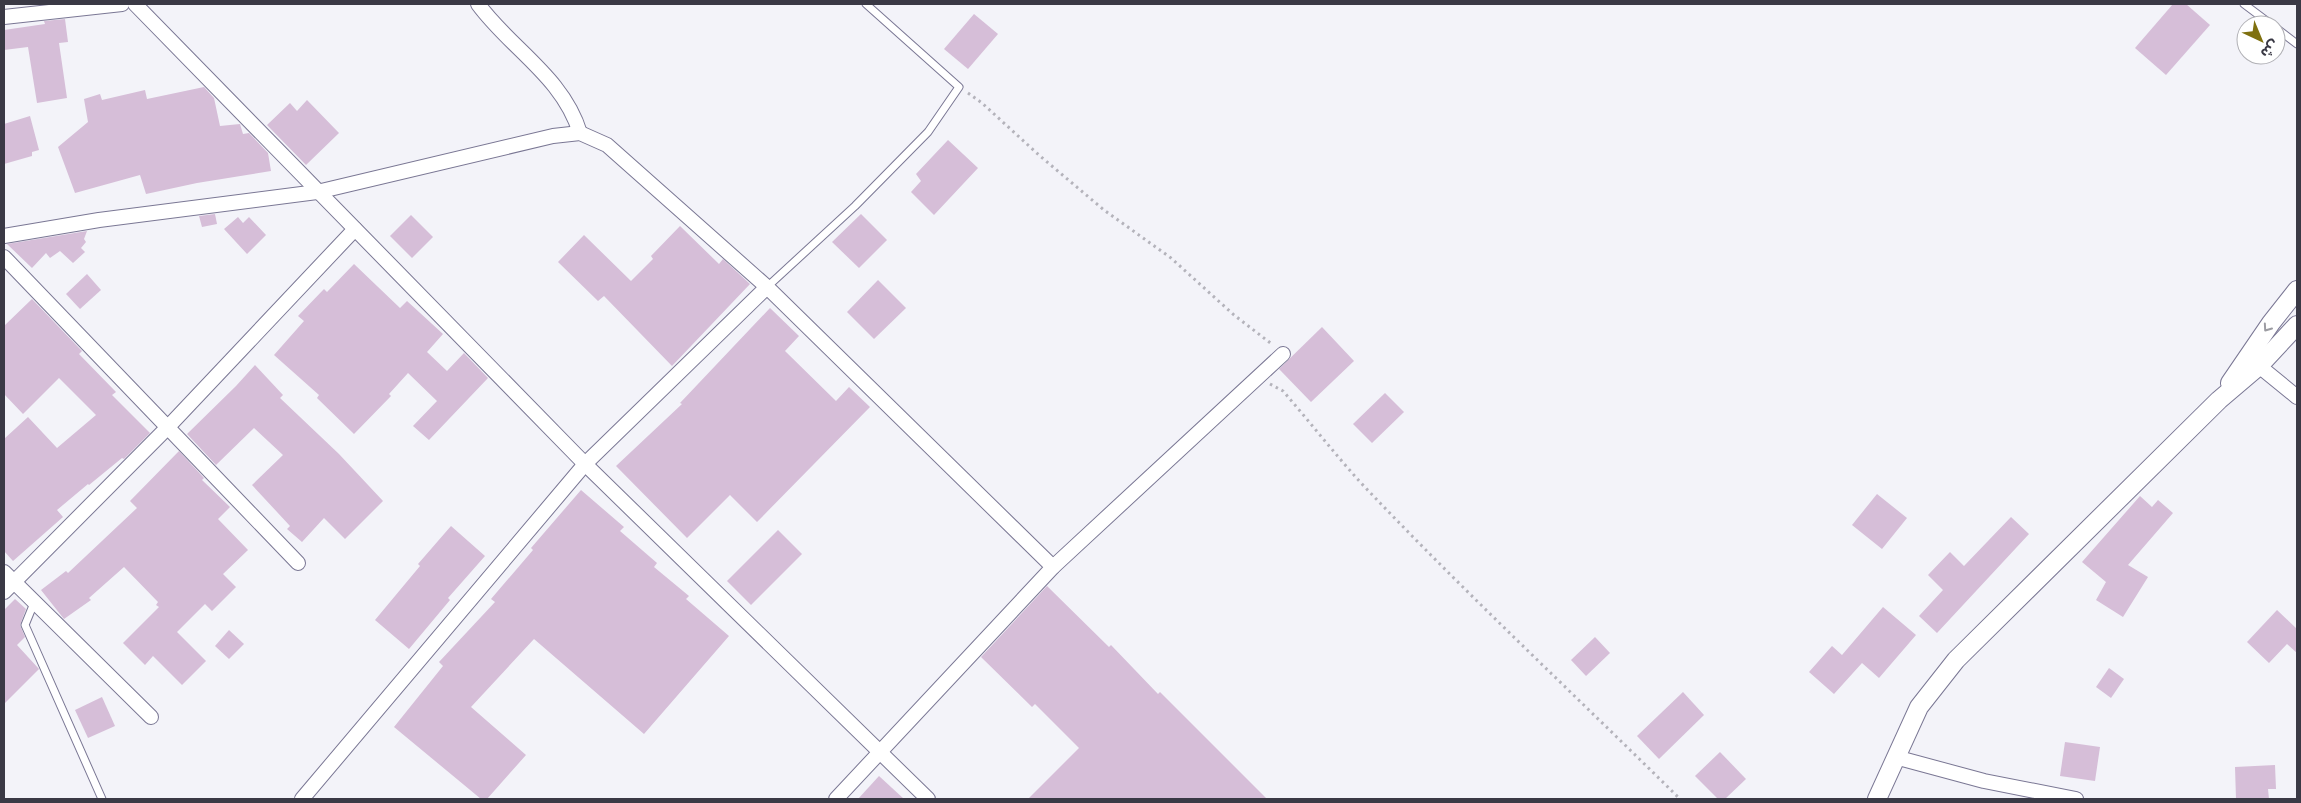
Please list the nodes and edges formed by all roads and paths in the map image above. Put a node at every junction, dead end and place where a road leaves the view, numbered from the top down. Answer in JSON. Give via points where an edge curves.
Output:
{"nodes":[{"id":1,"x":122,"y":4,"type":"edge"},
{"id":2,"x":135,"y":4,"type":"edge"},
{"id":3,"x":478,"y":4,"type":"edge"},
{"id":4,"x":866,"y":4,"type":"edge"},
{"id":5,"x":2244,"y":4,"type":"edge"},
{"id":6,"x":2259,"y":15,"type":"edge"},
{"id":7,"x":4,"y":17,"type":"edge"},
{"id":8,"x":2286,"y":36,"type":"edge"},
{"id":9,"x":2297,"y":44,"type":"edge"},
{"id":10,"x":959,"y":87,"type":"junction"},
{"id":11,"x":580,"y":133,"type":"junction"},
{"id":12,"x":317,"y":192,"type":"junction"},
{"id":13,"x":355,"y":229,"type":"junction"},
{"id":14,"x":4,"y":236,"type":"edge"},
{"id":15,"x":4,"y":257,"type":"edge"},
{"id":16,"x":767,"y":287,"type":"junction"},
{"id":17,"x":2297,"y":290,"type":"edge"},
{"id":18,"x":2297,"y":325,"type":"edge"},
{"id":19,"x":1283,"y":354,"type":"joint"},
{"id":20,"x":2259,"y":366,"type":"junction"},
{"id":21,"x":1250,"y":384,"type":"junction"},
{"id":22,"x":2297,"y":397,"type":"edge"},
{"id":23,"x":2219,"y":400,"type":"junction"},
{"id":24,"x":168,"y":427,"type":"junction"},
{"id":25,"x":585,"y":464,"type":"junction"},
{"id":26,"x":298,"y":563,"type":"dead end"},
{"id":27,"x":1052,"y":567,"type":"junction"},
{"id":28,"x":4,"y":572,"type":"edge"},
{"id":29,"x":9,"y":588,"type":"edge"},
{"id":30,"x":34,"y":602,"type":"junction"},
{"id":31,"x":151,"y":717,"type":"dead end"},
{"id":32,"x":878,"y":752,"type":"junction"},
{"id":33,"x":1895,"y":757,"type":"junction"},
{"id":34,"x":102,"y":799,"type":"edge"},
{"id":35,"x":302,"y":799,"type":"edge"},
{"id":36,"x":836,"y":799,"type":"edge"},
{"id":37,"x":928,"y":799,"type":"edge"},
{"id":38,"x":1680,"y":799,"type":"edge"},
{"id":39,"x":1877,"y":799,"type":"edge"},
{"id":40,"x":2076,"y":799,"type":"edge"}],
"edges":[{"from":1,"to":7,"type":"street"},
{"from":2,"to":12,"type":"street"},
{"from":3,"to":11,"type":"street","via":[[548,76],[574,115]]},
{"from":4,"to":10,"type":"lane"},
{"from":5,"to":6,"type":"lane"},
{"from":8,"to":9,"type":"lane"},
{"from":10,"to":16,"type":"lane","via":[[928,132],[855,206]]},
{"from":10,"to":19,"type":"path","via":[[982,103],[1097,204],[1171,258]]},
{"from":11,"to":12,"type":"street","via":[[543,138]]},
{"from":11,"to":16,"type":"street","via":[[608,145]]},
{"from":12,"to":13,"type":"street"},
{"from":12,"to":14,"type":"street","via":[[99,220]]},
{"from":13,"to":24,"type":"street"},
{"from":13,"to":25,"type":"street"},
{"from":15,"to":24,"type":"street"},
{"from":16,"to":25,"type":"street"},
{"from":16,"to":27,"type":"street"},
{"from":17,"to":23,"type":"street","one_way":true},
{"from":18,"to":20,"type":"street"},
{"from":19,"to":21,"type":"street"},
{"from":20,"to":22,"type":"street"},
{"from":20,"to":23,"type":"street"},
{"from":21,"to":27,"type":"street"},
{"from":21,"to":38,"type":"path","via":[[1267,382],[1283,391],[1361,482],[1533,657]]},
{"from":23,"to":33,"type":"street","via":[[1956,660],[1919,707]]},
{"from":24,"to":26,"type":"street"},
{"from":24,"to":29,"type":"street"},
{"from":25,"to":32,"type":"street"},
{"from":25,"to":35,"type":"street"},
{"from":27,"to":32,"type":"street"},
{"from":28,"to":29,"type":"street"},
{"from":29,"to":30,"type":"street"},
{"from":30,"to":31,"type":"street"},
{"from":30,"to":34,"type":"lane","via":[[25,625]]},
{"from":32,"to":36,"type":"street"},
{"from":32,"to":37,"type":"street"},
{"from":33,"to":39,"type":"street"},
{"from":33,"to":40,"type":"street","via":[[1984,781]]}]}
